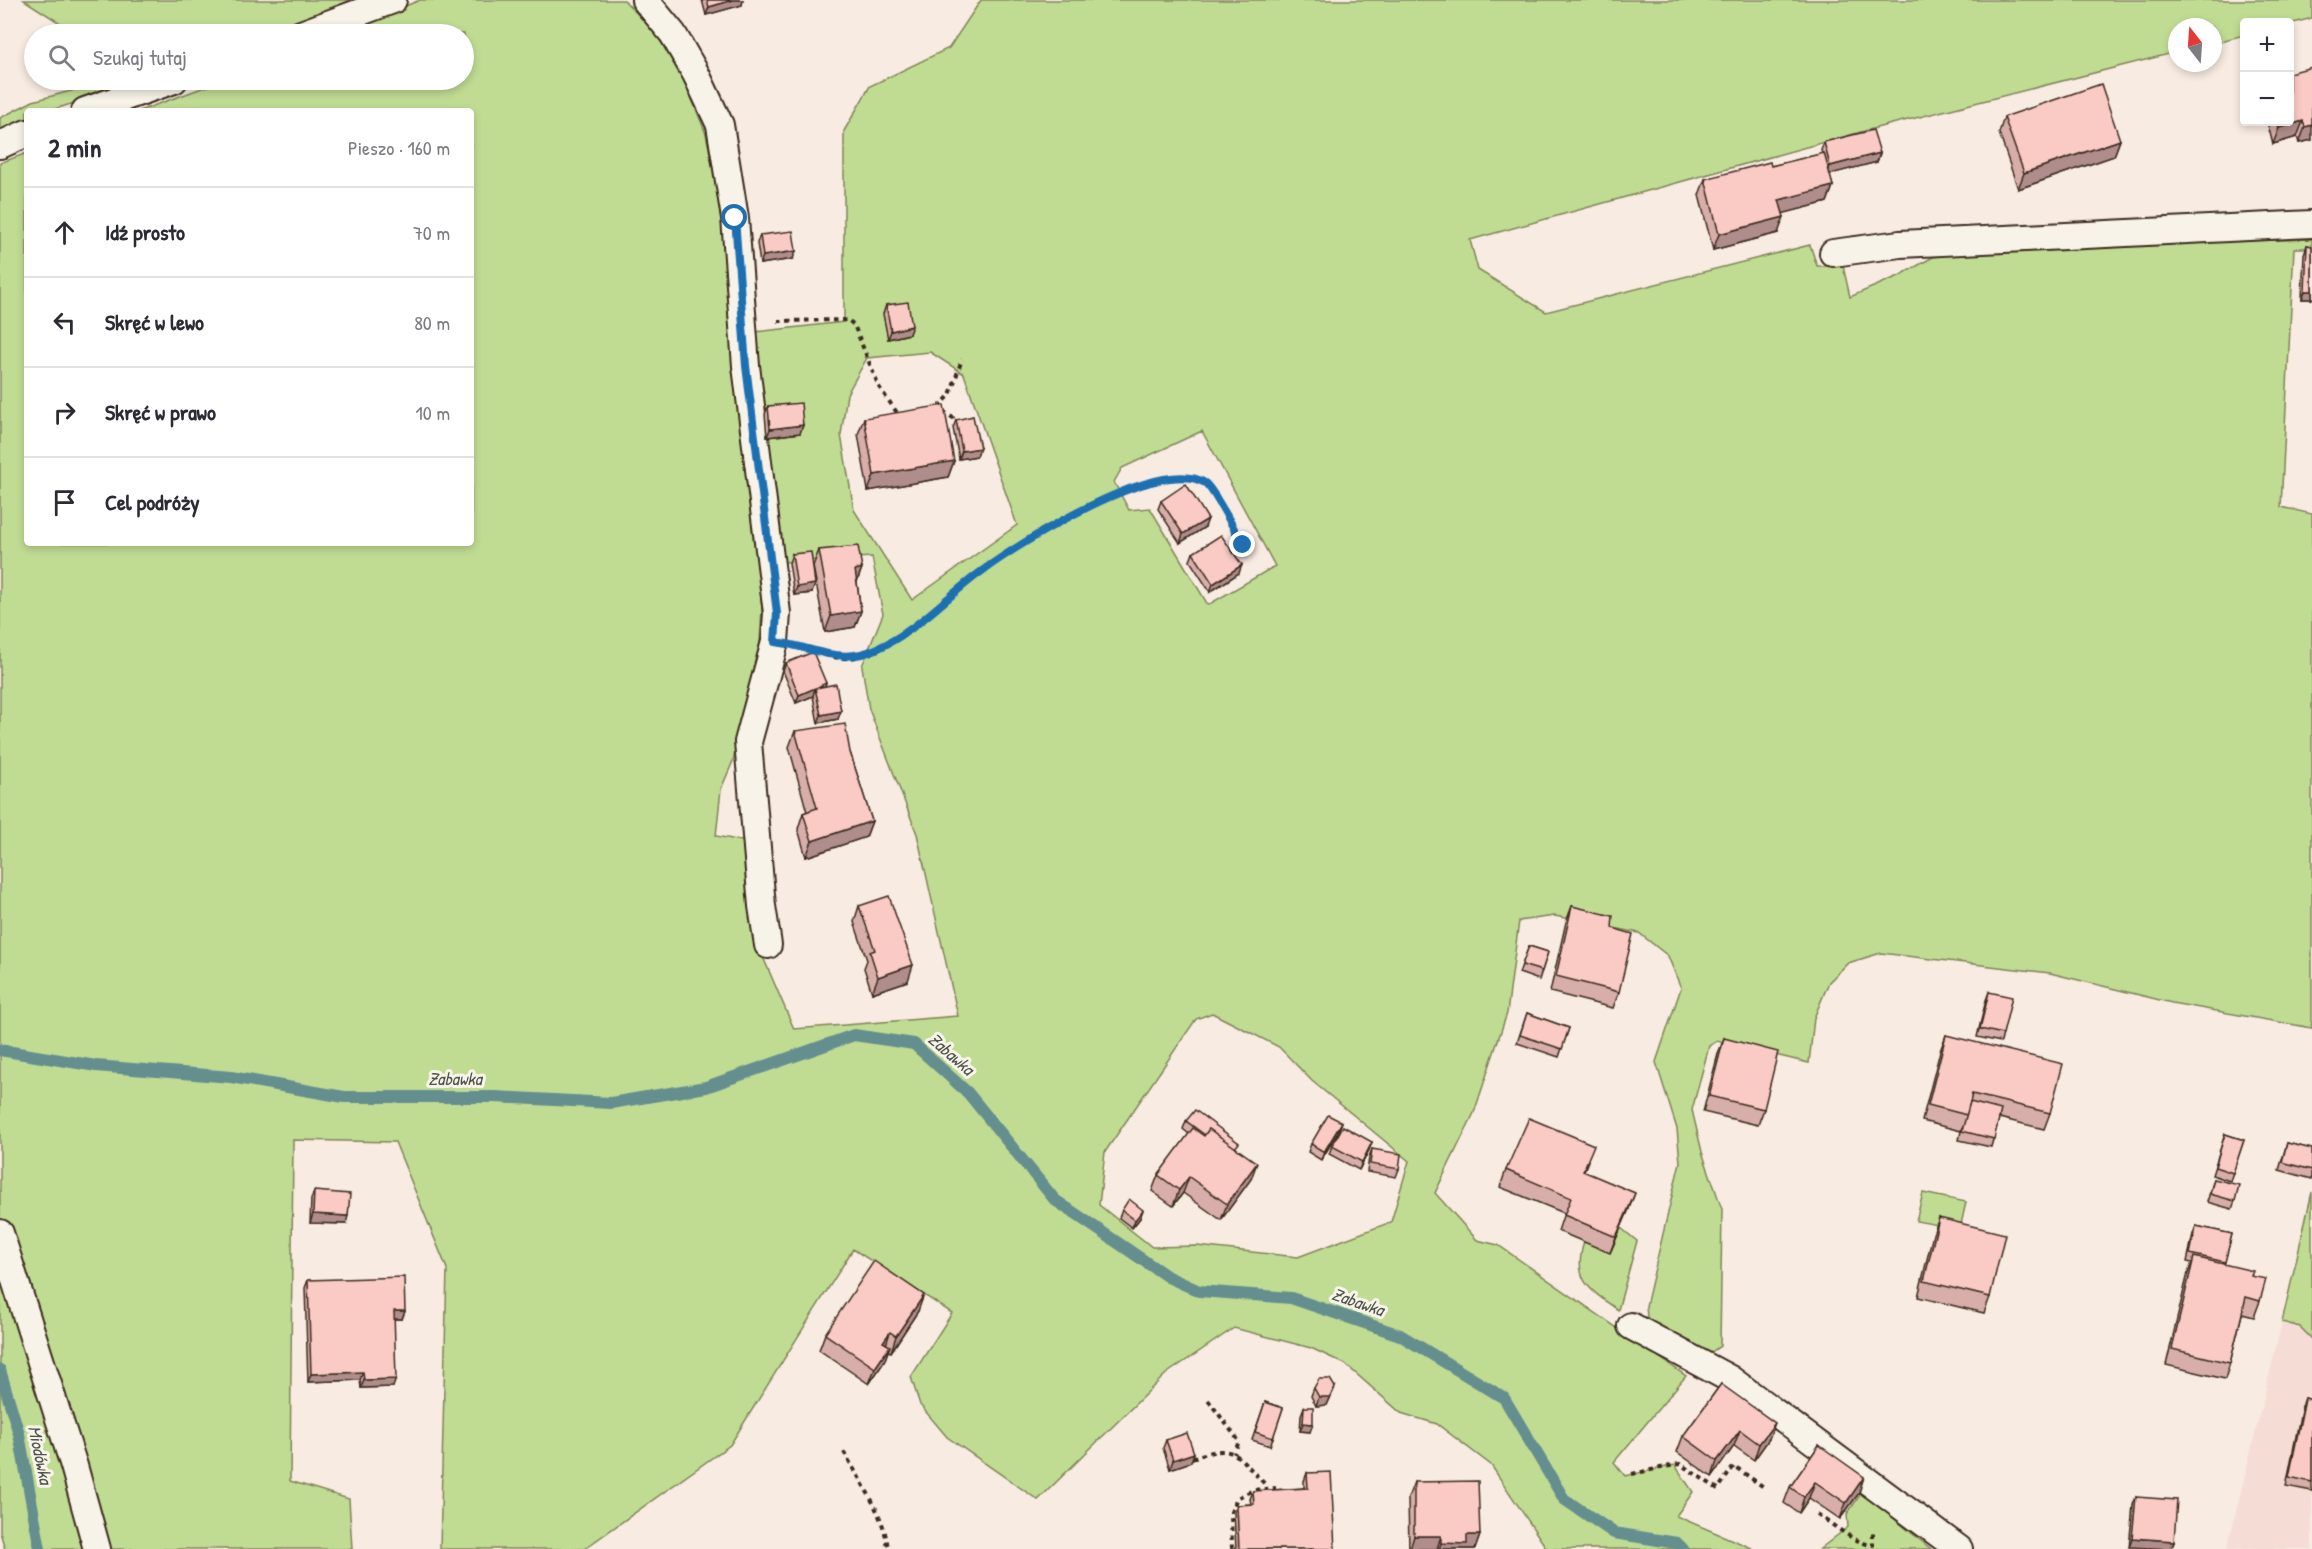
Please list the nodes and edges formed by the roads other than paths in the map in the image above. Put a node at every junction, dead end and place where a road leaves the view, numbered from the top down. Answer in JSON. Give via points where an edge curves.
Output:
{"nodes":[{"id":1,"x":393,"y":0,"type":"edge"},
{"id":2,"x":645,"y":0,"type":"edge"},
{"id":3,"x":328,"y":24,"type":"edge"},
{"id":4,"x":145,"y":90,"type":"edge"},
{"id":5,"x":93,"y":108,"type":"edge"},
{"id":6,"x":24,"y":134,"type":"edge"},
{"id":7,"x":0,"y":145,"type":"edge"},
{"id":8,"x":2312,"y":224,"type":"edge"},
{"id":9,"x":1833,"y":253,"type":"dead end"},
{"id":10,"x":768,"y":945,"type":"dead end"},
{"id":11,"x":0,"y":1233,"type":"edge"},
{"id":12,"x":1631,"y":1326,"type":"dead end"},
{"id":13,"x":97,"y":1549,"type":"edge"},
{"id":14,"x":1959,"y":1549,"type":"edge"}],
"edges":[{"from":1,"to":3,"type":"lane"},
{"from":2,"to":10,"type":"lane","via":[[673,34],[720,125],[735,218],[746,366],[777,613],[775,642],[748,742]]},
{"from":4,"to":5,"type":"lane"},
{"from":6,"to":7,"type":"lane"},
{"from":8,"to":9,"type":"lane","via":[[1900,244]]},
{"from":11,"to":13,"type":"lane"},
{"from":12,"to":14,"type":"lane","via":[[1730,1379]]}]}
